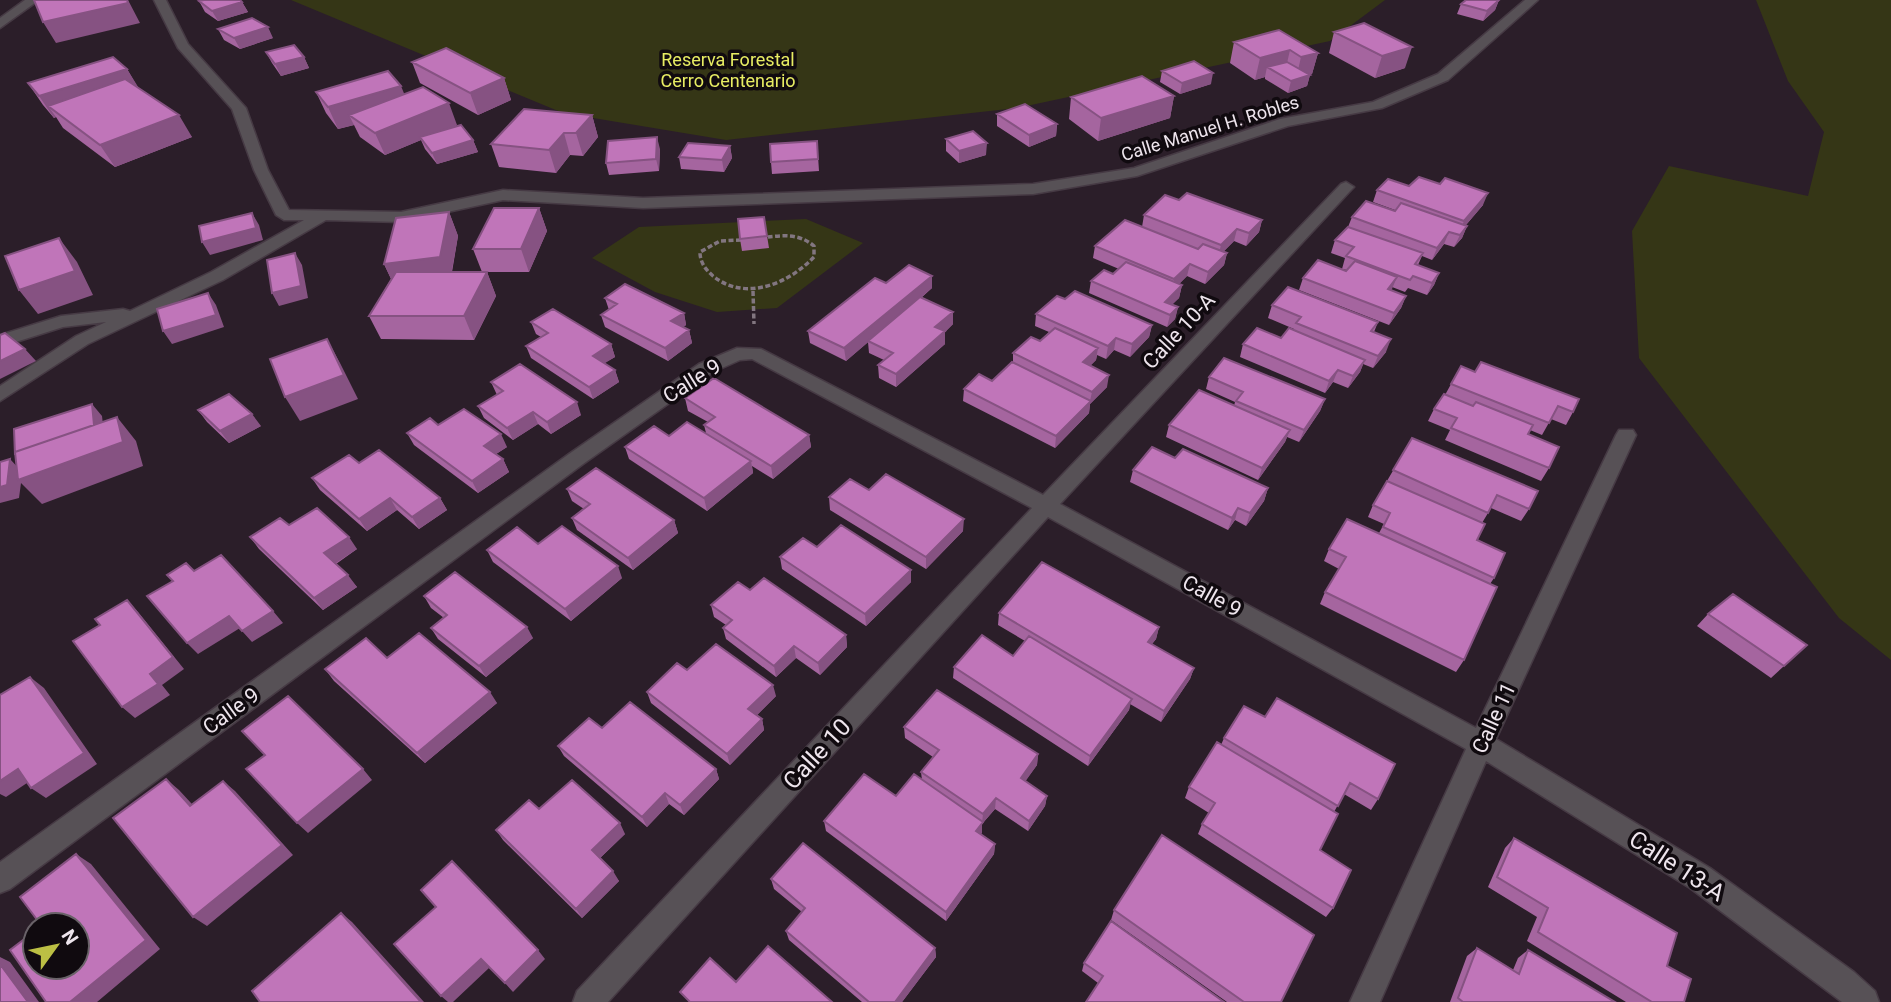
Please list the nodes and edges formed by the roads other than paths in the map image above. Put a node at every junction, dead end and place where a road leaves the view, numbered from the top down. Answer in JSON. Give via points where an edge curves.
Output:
{"nodes":[{"id":1,"x":33,"y":0,"type":"edge"},
{"id":2,"x":160,"y":0,"type":"edge"},
{"id":3,"x":1531,"y":0,"type":"edge"},
{"id":4,"x":0,"y":24,"type":"edge"},
{"id":5,"x":1346,"y":187,"type":"dead end"},
{"id":6,"x":323,"y":216,"type":"junction"},
{"id":7,"x":143,"y":311,"type":"junction"},
{"id":8,"x":0,"y":341,"type":"edge"},
{"id":9,"x":0,"y":395,"type":"edge"},
{"id":10,"x":1626,"y":435,"type":"dead end"},
{"id":11,"x":1046,"y":506,"type":"junction"},
{"id":12,"x":1481,"y":744,"type":"junction"},
{"id":13,"x":0,"y":879,"type":"edge"},
{"id":14,"x":588,"y":1002,"type":"edge"},
{"id":15,"x":1365,"y":1002,"type":"edge"},
{"id":16,"x":1864,"y":1002,"type":"edge"}],
"edges":[{"from":1,"to":4,"type":"street"},
{"from":2,"to":6,"type":"street","name":"Calle Manuel H. Robles","via":[[182,45],[239,108],[261,170],[284,215]]},
{"from":3,"to":6,"type":"street","name":"Calle Manuel H. Robles","via":[[1443,77],[1377,105],[1284,122],[1138,172],[1033,189],[643,203],[503,195],[401,217]]},
{"from":5,"to":11,"type":"street","name":"Calle 10-A"},
{"from":6,"to":7,"type":"street","via":[[217,276]]},
{"from":7,"to":8,"type":"street","via":[[61,322]]},
{"from":7,"to":9,"type":"street","via":[[82,340]]},
{"from":10,"to":12,"type":"street","name":"Calle 11"},
{"from":11,"to":12,"type":"street","name":"Calle 9"},
{"from":11,"to":13,"type":"street","name":"Calle 9","via":[[792,370],[755,353],[737,354],[706,368],[576,459]]},
{"from":11,"to":14,"type":"street","name":"Calle 10"},
{"from":12,"to":15,"type":"street","name":"Calle 11"},
{"from":12,"to":16,"type":"street","name":"Calle 13-A","via":[[1700,878]]}]}
